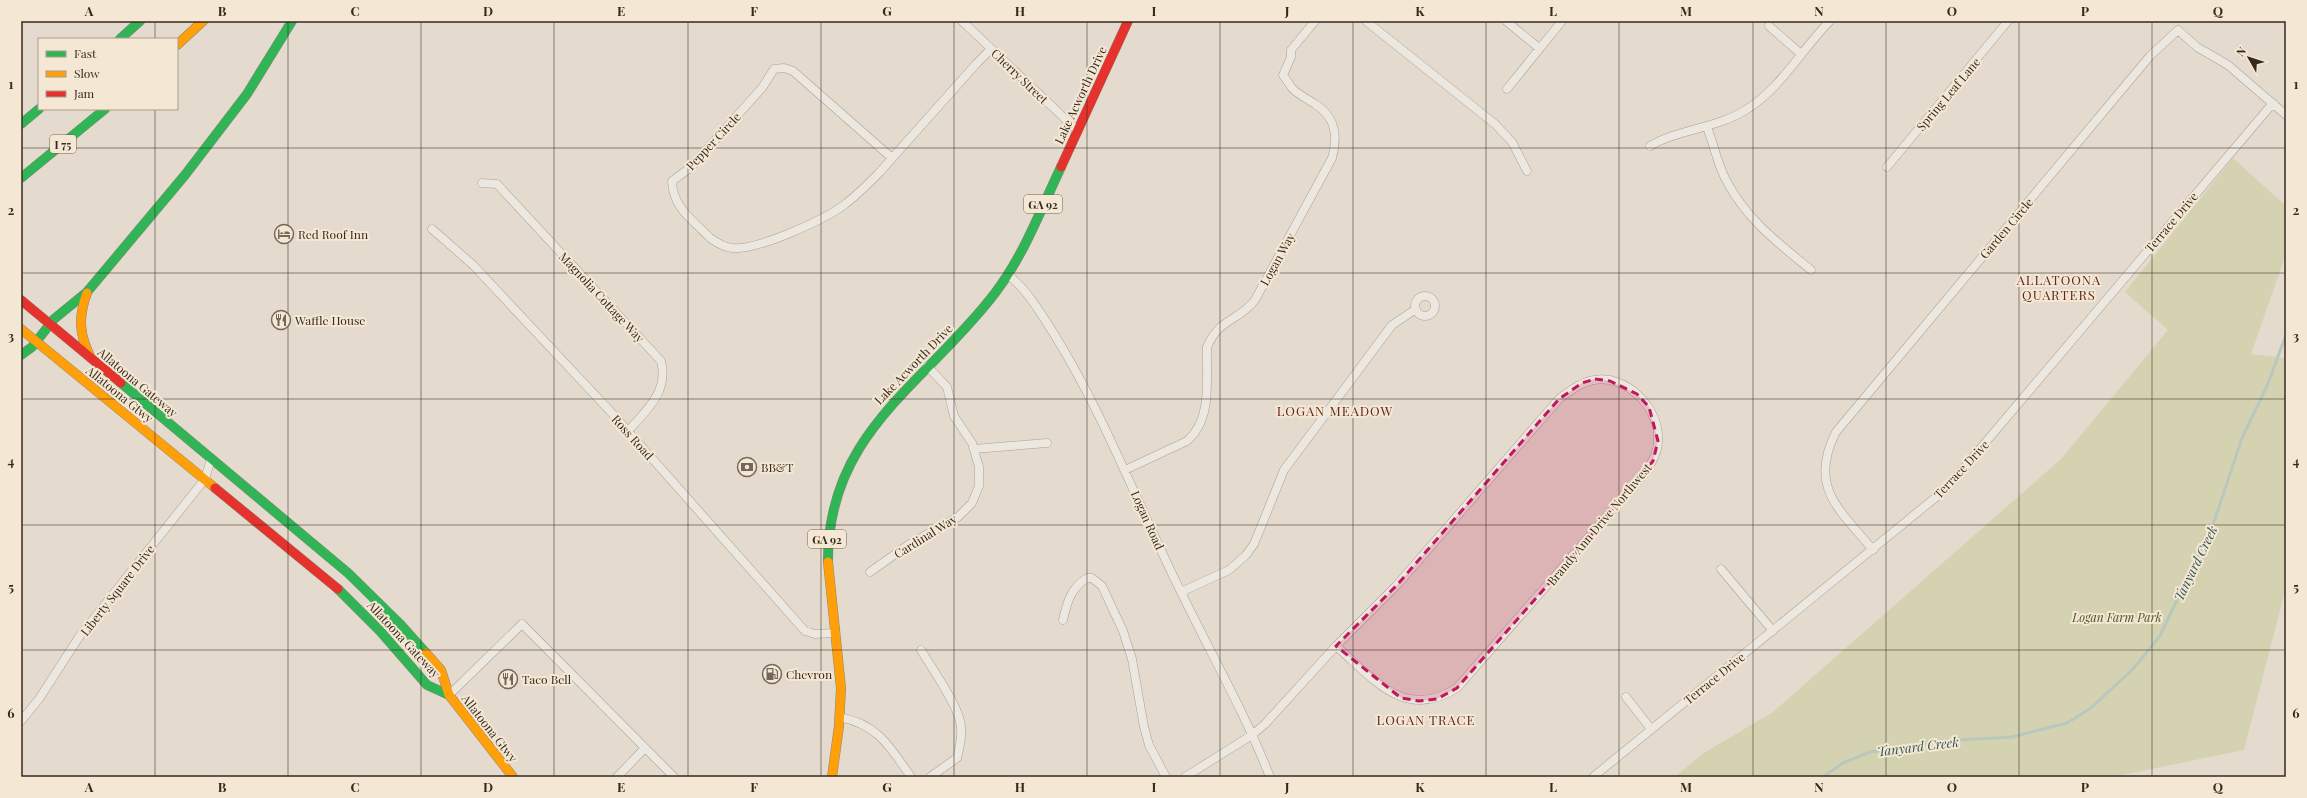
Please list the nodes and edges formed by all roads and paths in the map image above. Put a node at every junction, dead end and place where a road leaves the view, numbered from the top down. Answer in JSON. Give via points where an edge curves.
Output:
{"nodes":[{"id":1,"x":140,"y":21,"type":"edge"},
{"id":2,"x":203,"y":21,"type":"edge"},
{"id":3,"x":292,"y":21,"type":"edge"},
{"id":4,"x":962,"y":21,"type":"edge"},
{"id":5,"x":1128,"y":21,"type":"edge"},
{"id":6,"x":1314,"y":21,"type":"edge"},
{"id":7,"x":1366,"y":21,"type":"edge"},
{"id":8,"x":1506,"y":21,"type":"edge"},
{"id":9,"x":1562,"y":21,"type":"edge"},
{"id":10,"x":1830,"y":21,"type":"edge"},
{"id":11,"x":2008,"y":21,"type":"edge"},
{"id":12,"x":1769,"y":26,"type":"dead end"},
{"id":13,"x":121,"y":38,"type":"edge"},
{"id":14,"x":178,"y":45,"type":"edge"},
{"id":15,"x":1539,"y":48,"type":"junction"},
{"id":16,"x":992,"y":49,"type":"junction"},
{"id":17,"x":1801,"y":54,"type":"junction"},
{"id":18,"x":1506,"y":89,"type":"dead end"},
{"id":19,"x":2273,"y":103,"type":"junction"},
{"id":20,"x":38,"y":110,"type":"edge"},
{"id":21,"x":104,"y":110,"type":"edge"},
{"id":22,"x":2286,"y":115,"type":"edge"},
{"id":23,"x":21,"y":124,"type":"edge"},
{"id":24,"x":1708,"y":127,"type":"junction"},
{"id":25,"x":1077,"y":130,"type":"junction"},
{"id":26,"x":1650,"y":146,"type":"dead end"},
{"id":27,"x":892,"y":158,"type":"junction"},
{"id":28,"x":1887,"y":166,"type":"dead end"},
{"id":29,"x":1527,"y":171,"type":"dead end"},
{"id":30,"x":21,"y":178,"type":"edge"},
{"id":31,"x":482,"y":183,"type":"dead end"},
{"id":32,"x":432,"y":229,"type":"dead end"},
{"id":33,"x":1811,"y":270,"type":"dead end"},
{"id":34,"x":1008,"y":275,"type":"junction"},
{"id":35,"x":87,"y":292,"type":"junction"},
{"id":36,"x":21,"y":300,"type":"edge"},
{"id":37,"x":1416,"y":309,"type":"dead end"},
{"id":38,"x":50,"y":324,"type":"junction"},
{"id":39,"x":21,"y":329,"type":"edge"},
{"id":40,"x":36,"y":341,"type":"junction"},
{"id":41,"x":21,"y":355,"type":"edge"},
{"id":42,"x":91,"y":358,"type":"junction"},
{"id":43,"x":927,"y":366,"type":"junction"},
{"id":44,"x":628,"y":431,"type":"junction"},
{"id":45,"x":1048,"y":443,"type":"dead end"},
{"id":46,"x":974,"y":449,"type":"junction"},
{"id":47,"x":211,"y":459,"type":"junction"},
{"id":48,"x":188,"y":465,"type":"joint"},
{"id":49,"x":1125,"y":470,"type":"junction"},
{"id":50,"x":205,"y":479,"type":"junction"},
{"id":51,"x":1873,"y":550,"type":"junction"},
{"id":52,"x":1721,"y":570,"type":"dead end"},
{"id":53,"x":870,"y":572,"type":"dead end"},
{"id":54,"x":1180,"y":592,"type":"junction"},
{"id":55,"x":1063,"y":620,"type":"dead end"},
{"id":56,"x":1773,"y":631,"type":"junction"},
{"id":57,"x":835,"y":633,"type":"junction"},
{"id":58,"x":1336,"y":646,"type":"junction"},
{"id":59,"x":921,"y":650,"type":"dead end"},
{"id":60,"x":449,"y":695,"type":"junction"},
{"id":61,"x":1626,"y":697,"type":"dead end"},
{"id":62,"x":839,"y":718,"type":"junction"},
{"id":63,"x":21,"y":721,"type":"edge"},
{"id":64,"x":1651,"y":729,"type":"junction"},
{"id":65,"x":1252,"y":735,"type":"junction"},
{"id":66,"x":645,"y":748,"type":"junction"},
{"id":67,"x":513,"y":777,"type":"edge"},
{"id":68,"x":617,"y":777,"type":"edge"},
{"id":69,"x":674,"y":777,"type":"edge"},
{"id":70,"x":832,"y":777,"type":"edge"},
{"id":71,"x":911,"y":777,"type":"edge"},
{"id":72,"x":930,"y":777,"type":"edge"},
{"id":73,"x":1166,"y":777,"type":"edge"},
{"id":74,"x":1186,"y":777,"type":"edge"},
{"id":75,"x":1270,"y":777,"type":"edge"},
{"id":76,"x":1592,"y":777,"type":"edge"}],
"edges":[{"from":1,"to":13,"type":"main road"},
{"from":2,"to":14,"type":"main road"},
{"from":3,"to":35,"type":"main road","via":[[227,122]]},
{"from":4,"to":16,"type":"street","name":"Cherry Street"},
{"from":5,"to":25,"type":"main road","name":"Lake Acworth Drive","number":"GA 92"},
{"from":6,"to":49,"type":"street","name":"Logan Way","via":[[1291,50],[1284,74],[1292,88],[1324,110],[1331,119],[1336,131],[1336,145],[1332,158],[1255,300],[1243,312],[1220,326],[1207,347],[1205,413],[1196,434],[1187,441]]},
{"from":7,"to":29,"type":"street","via":[[1495,124],[1512,142]]},
{"from":8,"to":15,"type":"street"},
{"from":9,"to":15,"type":"street"},
{"from":10,"to":17,"type":"street"},
{"from":11,"to":28,"type":"street","name":"Spring Leaf Lane"},
{"from":12,"to":17,"type":"street"},
{"from":15,"to":18,"type":"street"},
{"from":16,"to":25,"type":"street","name":"Cherry Street"},
{"from":16,"to":27,"type":"street","name":"Pepper Circle"},
{"from":17,"to":24,"type":"street","via":[[1758,100],[1744,111]]},
{"from":19,"to":22,"type":"street","name":"Garden Circle"},
{"from":19,"to":51,"type":"street","name":"Terrace Drive","via":[[1965,468],[1946,489]]},
{"from":19,"to":51,"type":"street","name":"Garden Circle","via":[[2228,65],[2197,47],[2178,30],[2150,56],[1836,432],[1824,467],[1829,493],[1836,506]]},
{"from":20,"to":23,"type":"main road"},
{"from":21,"to":30,"type":"main road","number":"I 75"},
{"from":24,"to":26,"type":"street","via":[[1668,136]]},
{"from":24,"to":33,"type":"street","via":[[1725,179],[1740,205],[1766,233]]},
{"from":25,"to":34,"type":"main road","name":"Lake Acworth Drive","number":"GA 92","via":[[1029,236]]},
{"from":27,"to":27,"type":"street","name":"Pepper Circle","via":[[856,195],[832,213],[800,228],[743,248],[733,248],[716,242],[675,202],[672,193],[672,181],[690,168],[762,88],[774,69],[784,68],[793,71]]},
{"from":31,"to":44,"type":"street","name":"Magnolia Cottage Way","via":[[497,184],[661,361],[665,374],[660,391]]},
{"from":32,"to":44,"type":"street","name":"Ross Road","via":[[473,265]]},
{"from":34,"to":43,"type":"main road","name":"Lake Acworth Drive","number":"GA 92","via":[[980,311]]},
{"from":34,"to":49,"type":"street","name":"Logan Road","via":[[1017,281],[1073,365]]},
{"from":35,"to":38,"type":"main road"},
{"from":35,"to":42,"type":"main road","via":[[80,310],[79,328],[80,336]]},
{"from":36,"to":38,"type":"main road","name":"Allatoona Gateway"},
{"from":37,"to":54,"type":"street","via":[[1392,325],[1284,470],[1254,544],[1246,555],[1229,570]]},
{"from":38,"to":40,"type":"main road"},
{"from":38,"to":42,"type":"main road","name":"Allatoona Gateway"},
{"from":39,"to":40,"type":"main road","name":"Allatoona Gtwy"},
{"from":40,"to":41,"type":"main road"},
{"from":40,"to":48,"type":"main road","name":"Allatoona Gtwy"},
{"from":42,"to":47,"type":"main road","name":"Allatoona Gateway"},
{"from":43,"to":46,"type":"street","name":"Cardinal Way","via":[[947,388],[954,416]]},
{"from":43,"to":57,"type":"main road","name":"Lake Acworth Drive","number":"GA 92","via":[[881,414],[865,436],[834,502],[827,535],[827,556]]},
{"from":44,"to":57,"type":"street","name":"Ross Road","via":[[805,631],[815,634]]},
{"from":45,"to":46,"type":"street"},
{"from":46,"to":53,"type":"street","name":"Cardinal Way","via":[[980,476],[972,503],[958,517],[908,545]]},
{"from":47,"to":50,"type":"street","name":"Liberty Square Drive"},
{"from":47,"to":60,"type":"main road","name":"Allatoona Gateway","via":[[348,573],[401,625],[441,670]]},
{"from":48,"to":50,"type":"main road","name":"Allatoona Gateway"},
{"from":49,"to":54,"type":"street","name":"Logan Road"},
{"from":50,"to":60,"type":"main road","name":"Allatoona Gateway","via":[[354,604],[427,685]]},
{"from":50,"to":63,"type":"street","name":"Liberty Square Drive","via":[[79,637],[39,699]]},
{"from":51,"to":56,"type":"street","name":"Terrace Drive"},
{"from":52,"to":56,"type":"street"},
{"from":54,"to":65,"type":"street","name":"Logan Road","via":[[1222,670]]},
{"from":55,"to":73,"type":"street","via":[[1068,598],[1076,587],[1087,578],[1097,581],[1107,596],[1127,645],[1137,677],[1149,745]]},
{"from":56,"to":64,"type":"street","name":"Terrace Drive"},
{"from":57,"to":62,"type":"main road","name":"Lake Acworth Drive","number":"GA 92","via":[[840,677]]},
{"from":58,"to":58,"type":"street","name":"Brandy Ann Drive Northwest","via":[[1397,585],[1559,399],[1582,383],[1595,379],[1624,386],[1637,394],[1649,407],[1658,441],[1653,461],[1457,688],[1428,701],[1402,698],[1382,686]]},
{"from":58,"to":65,"type":"street","name":"Brandy Ann Drive Northwest"},
{"from":59,"to":72,"type":"street","via":[[960,721],[961,744],[957,758]]},
{"from":60,"to":66,"type":"street","via":[[522,624]]},
{"from":60,"to":67,"type":"main road","name":"Allatoona Gtwy"},
{"from":61,"to":64,"type":"street"},
{"from":62,"to":70,"type":"main road","name":"Lake Acworth Drive","number":"GA 92"},
{"from":62,"to":71,"type":"street","via":[[852,720],[879,734]]},
{"from":64,"to":76,"type":"street","name":"Terrace Drive"},
{"from":65,"to":74,"type":"street","name":"Brandy Ann Drive Northwest"},
{"from":65,"to":75,"type":"street","name":"Logan Road"},
{"from":66,"to":68,"type":"street"},
{"from":66,"to":69,"type":"street"}]}
